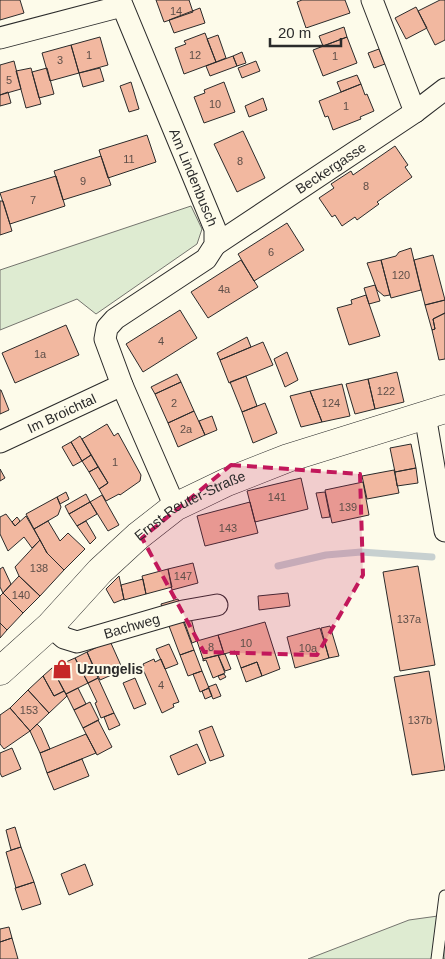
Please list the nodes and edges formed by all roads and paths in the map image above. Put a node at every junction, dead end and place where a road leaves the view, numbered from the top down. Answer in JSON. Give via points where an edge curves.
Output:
{"nodes":[{"id":1,"x":372,"y":0,"type":"edge"},
{"id":2,"x":121,"y":3,"type":"edge"},
{"id":3,"x":0,"y":38,"type":"edge"},
{"id":4,"x":445,"y":88,"type":"edge"},
{"id":5,"x":415,"y":112,"type":"junction"},
{"id":6,"x":215,"y":245,"type":"junction"},
{"id":7,"x":122,"y":385,"type":"junction"},
{"id":8,"x":435,"y":412,"type":"edge"},
{"id":9,"x":0,"y":442,"type":"edge"},
{"id":10,"x":175,"y":507,"type":"junction"},
{"id":11,"x":445,"y":531,"type":"edge"},
{"id":12,"x":217,"y":605,"type":"dead end"},
{"id":13,"x":50,"y":626,"type":"junction"},
{"id":14,"x":0,"y":671,"type":"edge"},
{"id":15,"x":445,"y":896,"type":"edge"},
{"id":16,"x":437,"y":959,"type":"edge"}],
"edges":[{"from":1,"to":5,"type":"street"},
{"from":2,"to":3,"type":"street"},
{"from":2,"to":6,"type":"street","name":"Am Lindenbusch","via":[[216,229]]},
{"from":4,"to":5,"type":"street","name":"Beckergasse"},
{"from":5,"to":6,"type":"street","name":"Beckergasse"},
{"from":6,"to":7,"type":"street","name":"Am Lindenbusch","via":[[206,259],[114,319],[107,328],[105,339]]},
{"from":7,"to":9,"type":"street","name":"Im Broichtal"},
{"from":7,"to":10,"type":"street","name":"Am Lindenbusch"},
{"from":8,"to":10,"type":"street","name":"Ernst-Reuter-Straße","via":[[288,458]]},
{"from":8,"to":11,"type":"street","name":"Ernst-Reuter-Straße"},
{"from":10,"to":13,"type":"street","name":"Ernst-Reuter-Straße","via":[[100,571]]},
{"from":12,"to":13,"type":"street","name":"Bachweg","via":[[183,611],[77,642],[64,638]]},
{"from":13,"to":14,"type":"street","name":"Ernst-Reuter-Straße"},
{"from":15,"to":16,"type":"lane"}]}
